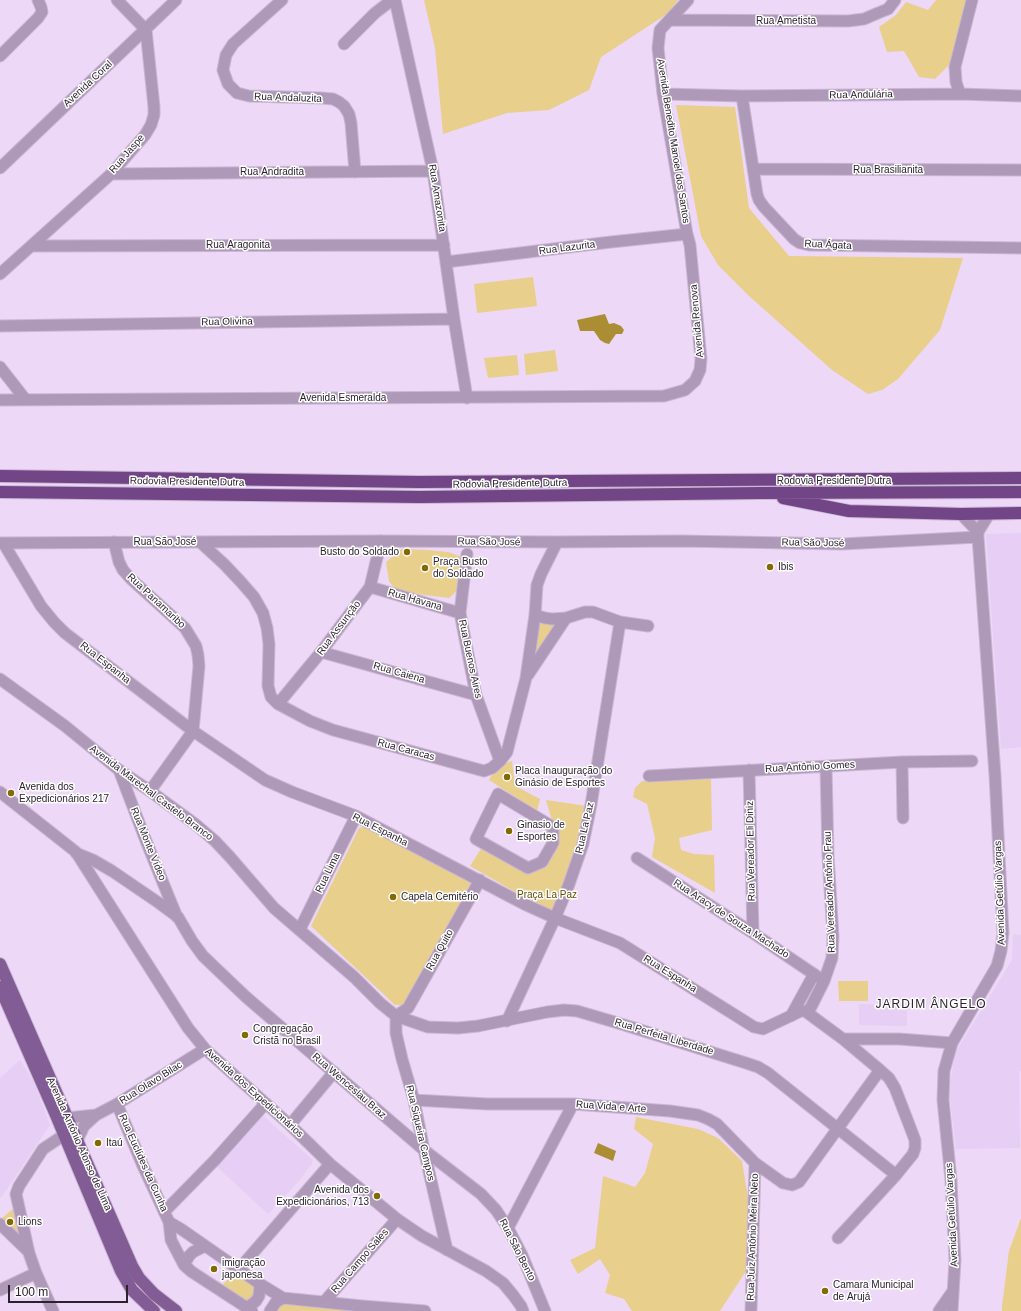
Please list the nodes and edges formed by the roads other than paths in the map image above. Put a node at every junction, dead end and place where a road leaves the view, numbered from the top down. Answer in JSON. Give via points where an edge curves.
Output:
{"nodes":[{"id":1,"x":38,"y":0,"type":"edge"},
{"id":2,"x":117,"y":0,"type":"edge"},
{"id":3,"x":176,"y":0,"type":"edge"},
{"id":4,"x":282,"y":0,"type":"edge"},
{"id":5,"x":394,"y":0,"type":"edge"},
{"id":6,"x":688,"y":0,"type":"edge"},
{"id":7,"x":895,"y":0,"type":"edge"},
{"id":8,"x":972,"y":0,"type":"edge"},
{"id":9,"x":670,"y":20,"type":"junction"},
{"id":10,"x":146,"y":30,"type":"junction"},
{"id":11,"x":344,"y":44,"type":"dead end"},
{"id":12,"x":0,"y":56,"type":"edge"},
{"id":13,"x":664,"y":94,"type":"junction"},
{"id":14,"x":960,"y":94,"type":"junction"},
{"id":15,"x":742,"y":96,"type":"junction"},
{"id":16,"x":1021,"y":96,"type":"edge"},
{"id":17,"x":0,"y":168,"type":"edge"},
{"id":18,"x":754,"y":169,"type":"junction"},
{"id":19,"x":1021,"y":170,"type":"edge"},
{"id":20,"x":433,"y":171,"type":"junction"},
{"id":21,"x":355,"y":172,"type":"junction"},
{"id":22,"x":111,"y":174,"type":"junction"},
{"id":23,"x":689,"y":240,"type":"junction"},
{"id":24,"x":444,"y":245,"type":"junction"},
{"id":25,"x":31,"y":246,"type":"junction"},
{"id":26,"x":1021,"y":248,"type":"edge"},
{"id":27,"x":446,"y":262,"type":"junction"},
{"id":28,"x":0,"y":274,"type":"edge"},
{"id":29,"x":454,"y":319,"type":"junction"},
{"id":30,"x":0,"y":326,"type":"edge"},
{"id":31,"x":0,"y":367,"type":"edge"},
{"id":32,"x":685,"y":390,"type":"joint"},
{"id":33,"x":467,"y":398,"type":"junction"},
{"id":34,"x":25,"y":399,"type":"junction"},
{"id":35,"x":0,"y":400,"type":"edge"},
{"id":36,"x":1021,"y":473,"type":"edge"},
{"id":37,"x":0,"y":476,"type":"edge"},
{"id":38,"x":980,"y":478,"type":"junction"},
{"id":39,"x":1021,"y":478,"type":"edge"},
{"id":40,"x":0,"y":492,"type":"edge"},
{"id":41,"x":1021,"y":492,"type":"edge"},
{"id":42,"x":760,"y":493,"type":"junction"},
{"id":43,"x":1021,"y":513,"type":"edge"},
{"id":44,"x":961,"y":514,"type":"junction"},
{"id":45,"x":989,"y":514,"type":"junction"},
{"id":46,"x":978,"y":534,"type":"junction"},
{"id":47,"x":381,"y":541,"type":"junction"},
{"id":48,"x":114,"y":542,"type":"junction"},
{"id":49,"x":200,"y":542,"type":"junction"},
{"id":50,"x":557,"y":542,"type":"junction"},
{"id":51,"x":2,"y":544,"type":"edge"},
{"id":52,"x":467,"y":554,"type":"dead end"},
{"id":53,"x":370,"y":587,"type":"junction"},
{"id":54,"x":460,"y":613,"type":"junction"},
{"id":55,"x":535,"y":615,"type":"junction"},
{"id":56,"x":566,"y":618,"type":"junction"},
{"id":57,"x":620,"y":622,"type":"junction"},
{"id":58,"x":648,"y":626,"type":"dead end"},
{"id":59,"x":321,"y":652,"type":"junction"},
{"id":60,"x":526,"y":678,"type":"junction"},
{"id":61,"x":0,"y":679,"type":"edge"},
{"id":62,"x":476,"y":695,"type":"junction"},
{"id":63,"x":278,"y":704,"type":"junction"},
{"id":64,"x":193,"y":731,"type":"junction"},
{"id":65,"x":500,"y":761,"type":"junction"},
{"id":66,"x":972,"y":761,"type":"dead end"},
{"id":67,"x":902,"y":762,"type":"junction"},
{"id":68,"x":826,"y":767,"type":"junction"},
{"id":69,"x":119,"y":770,"type":"junction"},
{"id":70,"x":749,"y":770,"type":"junction"},
{"id":71,"x":649,"y":776,"type":"dead end"},
{"id":72,"x":150,"y":791,"type":"junction"},
{"id":73,"x":0,"y":792,"type":"edge"},
{"id":74,"x":356,"y":816,"type":"junction"},
{"id":75,"x":903,"y":818,"type":"dead end"},
{"id":76,"x":484,"y":843,"type":"joint"},
{"id":77,"x":76,"y":852,"type":"junction"},
{"id":78,"x":637,"y":858,"type":"dead end"},
{"id":79,"x":480,"y":880,"type":"junction"},
{"id":80,"x":178,"y":918,"type":"junction"},
{"id":81,"x":555,"y":918,"type":"junction"},
{"id":82,"x":300,"y":930,"type":"junction"},
{"id":83,"x":753,"y":933,"type":"junction"},
{"id":84,"x":0,"y":964,"type":"edge"},
{"id":85,"x":814,"y":974,"type":"junction"},
{"id":86,"x":824,"y":981,"type":"junction"},
{"id":87,"x":0,"y":987,"type":"edge"},
{"id":88,"x":808,"y":1013,"type":"junction"},
{"id":89,"x":396,"y":1016,"type":"junction"},
{"id":90,"x":791,"y":1016,"type":"junction"},
{"id":91,"x":506,"y":1021,"type":"junction"},
{"id":92,"x":843,"y":1039,"type":"junction"},
{"id":93,"x":952,"y":1043,"type":"junction"},
{"id":94,"x":205,"y":1049,"type":"junction"},
{"id":95,"x":880,"y":1070,"type":"junction"},
{"id":96,"x":334,"y":1072,"type":"junction"},
{"id":97,"x":52,"y":1094,"type":"junction"},
{"id":98,"x":414,"y":1100,"type":"junction"},
{"id":99,"x":117,"y":1104,"type":"junction"},
{"id":100,"x":265,"y":1104,"type":"junction"},
{"id":101,"x":573,"y":1104,"type":"junction"},
{"id":102,"x":96,"y":1115,"type":"junction"},
{"id":103,"x":67,"y":1118,"type":"junction"},
{"id":104,"x":290,"y":1125,"type":"junction"},
{"id":105,"x":837,"y":1129,"type":"junction"},
{"id":106,"x":64,"y":1135,"type":"junction"},
{"id":107,"x":77,"y":1141,"type":"junction"},
{"id":108,"x":424,"y":1150,"type":"junction"},
{"id":109,"x":80,"y":1159,"type":"junction"},
{"id":110,"x":755,"y":1163,"type":"junction"},
{"id":111,"x":330,"y":1164,"type":"junction"},
{"id":112,"x":896,"y":1175,"type":"junction"},
{"id":113,"x":167,"y":1217,"type":"junction"},
{"id":114,"x":397,"y":1219,"type":"junction"},
{"id":115,"x":0,"y":1224,"type":"edge"},
{"id":116,"x":508,"y":1228,"type":"junction"},
{"id":117,"x":838,"y":1238,"type":"dead end"},
{"id":118,"x":205,"y":1246,"type":"junction"},
{"id":119,"x":447,"y":1250,"type":"junction"},
{"id":120,"x":29,"y":1252,"type":"junction"},
{"id":121,"x":184,"y":1265,"type":"junction"},
{"id":122,"x":132,"y":1266,"type":"junction"},
{"id":123,"x":239,"y":1269,"type":"junction"},
{"id":124,"x":121,"y":1271,"type":"junction"},
{"id":125,"x":36,"y":1273,"type":"junction"},
{"id":126,"x":260,"y":1284,"type":"junction"},
{"id":127,"x":954,"y":1289,"type":"junction"},
{"id":128,"x":0,"y":1290,"type":"edge"},
{"id":129,"x":283,"y":1298,"type":"junction"},
{"id":130,"x":324,"y":1302,"type":"junction"},
{"id":131,"x":144,"y":1306,"type":"edge"},
{"id":132,"x":364,"y":1309,"type":"edge"},
{"id":133,"x":250,"y":1310,"type":"edge"},
{"id":134,"x":53,"y":1311,"type":"edge"},
{"id":135,"x":154,"y":1311,"type":"edge"},
{"id":136,"x":176,"y":1311,"type":"edge"},
{"id":137,"x":270,"y":1311,"type":"edge"},
{"id":138,"x":425,"y":1311,"type":"edge"},
{"id":139,"x":524,"y":1311,"type":"edge"},
{"id":140,"x":545,"y":1311,"type":"edge"},
{"id":141,"x":751,"y":1311,"type":"edge"},
{"id":142,"x":939,"y":1311,"type":"edge"},
{"id":143,"x":952,"y":1311,"type":"edge"}],
"edges":[{"from":1,"to":12,"type":"street","via":[[42,12],[38,18]]},
{"from":2,"to":10,"type":"street"},
{"from":3,"to":10,"type":"street","name":"Avenida Coral"},
{"from":4,"to":21,"type":"street","name":"Rua Andaluzita","via":[[232,44],[226,55],[224,70],[228,84],[237,93],[249,96],[322,98],[339,102],[349,114]]},
{"from":5,"to":11,"type":"street","via":[[375,13]]},
{"from":5,"to":20,"type":"street","name":"Rua Amazonita"},
{"from":6,"to":9,"type":"street","name":"Avenida Benedito Manoel dos Santos"},
{"from":7,"to":9,"type":"street","name":"Rua Ametista","via":[[888,9],[864,19],[848,21]]},
{"from":8,"to":14,"type":"street","via":[[955,67]]},
{"from":9,"to":13,"type":"street","name":"Avenida Benedito Manoel dos Santos","via":[[660,30],[658,40]]},
{"from":10,"to":17,"type":"street","name":"Avenida Coral"},
{"from":10,"to":22,"type":"street","name":"Rua Jaspe","via":[[154,115],[145,135]]},
{"from":13,"to":15,"type":"street","name":"Rua Andulária"},
{"from":13,"to":23,"type":"street","name":"Avenida Benedito Manoel dos Santos"},
{"from":14,"to":15,"type":"street","name":"Rua Andulária"},
{"from":14,"to":16,"type":"street","name":"Rua Andulária"},
{"from":15,"to":18,"type":"street","name":"Rua Ágata"},
{"from":18,"to":19,"type":"street","name":"Rua Brasilianita"},
{"from":18,"to":26,"type":"street","name":"Rua Ágata","via":[[757,194],[764,207],[794,239],[809,246]]},
{"from":20,"to":21,"type":"street","name":"Rua Andradita"},
{"from":20,"to":24,"type":"street","name":"Rua Amazonita"},
{"from":21,"to":22,"type":"street","name":"Rua Andradita"},
{"from":22,"to":25,"type":"street","name":"Rua Jaspe"},
{"from":23,"to":27,"type":"street","name":"Rua Lazurita","via":[[611,242]]},
{"from":23,"to":32,"type":"street","name":"Avenida Renova","via":[[701,359],[695,381]]},
{"from":24,"to":25,"type":"street","name":"Rua Aragonita"},
{"from":24,"to":27,"type":"street","name":"Rua Amazonita"},
{"from":25,"to":28,"type":"street","name":"Rua Jaspe"},
{"from":27,"to":29,"type":"street","name":"Rua Amazonita"},
{"from":29,"to":30,"type":"street","name":"Rua Olivina"},
{"from":29,"to":33,"type":"street","name":"Rua Amazonita"},
{"from":31,"to":34,"type":"street"},
{"from":32,"to":33,"type":"street","name":"Avenida Esmeralda","via":[[664,396]]},
{"from":33,"to":34,"type":"street","name":"Avenida Esmeralda"},
{"from":34,"to":35,"type":"street","name":"Avenida Esmeralda"},
{"from":36,"to":38,"type":"highway"},
{"from":37,"to":38,"type":"highway","name":"Rodovia Presidente Dutra","via":[[419,482]]},
{"from":38,"to":39,"type":"highway","name":"Rodovia Presidente Dutra"},
{"from":40,"to":42,"type":"highway","name":"Rodovia Presidente Dutra","via":[[420,497]]},
{"from":41,"to":42,"type":"highway","name":"Rodovia Presidente Dutra"},
{"from":42,"to":44,"type":"highway","via":[[849,511]]},
{"from":43,"to":45,"type":"highway"},
{"from":44,"to":45,"type":"highway"},
{"from":44,"to":46,"type":"street"},
{"from":45,"to":46,"type":"street"},
{"from":46,"to":50,"type":"street","name":"Rua São José","via":[[842,544]]},
{"from":46,"to":93,"type":"street","name":"Avenida Getúlio Vargas","via":[[995,775],[1002,942],[994,972]]},
{"from":47,"to":49,"type":"street","name":"Rua São José"},
{"from":47,"to":50,"type":"street","name":"Rua São José"},
{"from":47,"to":53,"type":"street","name":"Rua Assunção"},
{"from":48,"to":49,"type":"street","name":"Rua São José"},
{"from":48,"to":51,"type":"street","name":"Rua São José"},
{"from":48,"to":64,"type":"street","name":"Rua Panamaribo","via":[[123,570],[185,628],[196,646],[199,666]]},
{"from":49,"to":63,"type":"street","via":[[241,582],[263,613],[269,644],[268,686],[270,698]]},
{"from":50,"to":55,"type":"street","via":[[537,585]]},
{"from":51,"to":64,"type":"street","name":"Rua Espanha","via":[[54,622]]},
{"from":52,"to":54,"type":"street","name":"Rua Buenos Aires"},
{"from":53,"to":54,"type":"street","name":"Rua Havana"},
{"from":53,"to":59,"type":"street","name":"Rua Assunção"},
{"from":54,"to":62,"type":"street","name":"Rua Buenos Aires"},
{"from":55,"to":56,"type":"street","via":[[552,619]]},
{"from":55,"to":60,"type":"street"},
{"from":56,"to":57,"type":"street","via":[[593,612]]},
{"from":56,"to":60,"type":"street"},
{"from":57,"to":58,"type":"street"},
{"from":57,"to":81,"type":"street","name":"Rua La Paz","via":[[591,805],[568,887]]},
{"from":59,"to":62,"type":"street","name":"Rua Caiena"},
{"from":59,"to":63,"type":"street","name":"Rua Assunção"},
{"from":60,"to":65,"type":"street","via":[[507,752]]},
{"from":61,"to":69,"type":"street","name":"Avenida Marechal Castelo Branco","via":[[65,726]]},
{"from":62,"to":65,"type":"street","name":"Rua Buenos Aires"},
{"from":63,"to":65,"type":"street","name":"Rua Caracas","via":[[333,730],[484,771]]},
{"from":64,"to":72,"type":"street"},
{"from":64,"to":74,"type":"street","name":"Rua Espanha","via":[[265,780]]},
{"from":66,"to":67,"type":"street","name":"Rua Antônio Gomes"},
{"from":67,"to":68,"type":"street","name":"Rua Antônio Gomes"},
{"from":67,"to":75,"type":"street"},
{"from":68,"to":70,"type":"street","name":"Rua Antônio Gomes"},
{"from":68,"to":86,"type":"street","name":"Rua Vereador Antônio Frau","via":[[828,855],[834,936],[832,958]]},
{"from":69,"to":72,"type":"street","name":"Avenida Marechal Castelo Branco"},
{"from":69,"to":80,"type":"street","name":"Rua Monte Vídeo"},
{"from":70,"to":71,"type":"street","name":"Rua Antônio Gomes"},
{"from":70,"to":83,"type":"street","name":"Rua Vereador Eli Diniz"},
{"from":72,"to":82,"type":"street","name":"Avenida Marechal Castelo Branco","via":[[214,841],[274,908]]},
{"from":73,"to":77,"type":"street","name":"Avenida dos Expedicionários"},
{"from":74,"to":79,"type":"street","name":"Rua Espanha"},
{"from":74,"to":82,"type":"street","name":"Rua Lima"},
{"from":76,"to":76,"type":"street","via":[[476,839],[498,794],[553,827],[554,843],[542,862],[528,868]]},
{"from":77,"to":80,"type":"street","name":"Rua Wenceslau Braz","via":[[112,871]]},
{"from":77,"to":94,"type":"street","name":"Avenida dos Expedicionários","via":[[188,1028]]},
{"from":78,"to":83,"type":"street","name":"Rua Aracy de Souza Machado"},
{"from":79,"to":81,"type":"street","name":"Rua Espanha"},
{"from":79,"to":89,"type":"street","name":"Rua Quito","via":[[408,1008]]},
{"from":80,"to":96,"type":"street","name":"Rua Wenceslau Braz","via":[[192,941],[214,968]]},
{"from":81,"to":90,"type":"street","name":"Rua Espanha","via":[[620,943],[754,1027],[763,1029]]},
{"from":81,"to":91,"type":"street","name":"Rua La Paz"},
{"from":82,"to":89,"type":"street","name":"Avenida Marechal Castelo Branco"},
{"from":83,"to":85,"type":"street","name":"Rua Aracy de Souza Machado"},
{"from":84,"to":97,"type":"main road","name":"Avenida Antônio Afonso de Lima"},
{"from":85,"to":86,"type":"street","name":"Rua Aracy de Souza Machado"},
{"from":85,"to":90,"type":"street"},
{"from":86,"to":88,"type":"street","name":"Rua Vereador Antônio Frau"},
{"from":87,"to":97,"type":"main road","name":"Avenida Antônio Afonso de Lima"},
{"from":88,"to":90,"type":"street","name":"Rua Espanha","via":[[801,1011]]},
{"from":88,"to":92,"type":"street"},
{"from":89,"to":91,"type":"street","name":"Rua Perfeita Liberdade","via":[[428,1027],[444,1028]]},
{"from":89,"to":98,"type":"street","name":"Rua Siqueira Campos","via":[[400,1053]]},
{"from":91,"to":105,"type":"street","name":"Rua Perfeita Liberdade","via":[[547,1012],[577,1011],[746,1063],[768,1073]]},
{"from":92,"to":93,"type":"street","via":[[899,1039]]},
{"from":92,"to":95,"type":"street"},
{"from":93,"to":127,"type":"street","name":"Avenida Getúlio Vargas","via":[[942,1090],[956,1260]]},
{"from":94,"to":99,"type":"street","name":"Rua Olavo Bilac"},
{"from":94,"to":100,"type":"street","name":"Avenida dos Expedicionários"},
{"from":95,"to":105,"type":"street"},
{"from":95,"to":112,"type":"street","via":[[895,1088],[916,1144],[913,1154]]},
{"from":96,"to":104,"type":"street"},
{"from":96,"to":108,"type":"street","name":"Rua Wenceslau Braz"},
{"from":97,"to":103,"type":"main road","name":"Avenida Antônio Afonso de Lima"},
{"from":97,"to":106,"type":"main road","name":"Avenida Antônio Afonso de Lima"},
{"from":98,"to":101,"type":"street","name":"Rua Vida e Arte","via":[[481,1104]]},
{"from":98,"to":108,"type":"street","name":"Rua Siqueira Campos"},
{"from":99,"to":102,"type":"street","name":"Rua Olavo Bilac"},
{"from":99,"to":113,"type":"street","name":"Rua Euclídes da Cunha"},
{"from":100,"to":104,"type":"street","name":"Avenida dos Expedicionários"},
{"from":100,"to":113,"type":"street"},
{"from":101,"to":110,"type":"street","name":"Rua Vida e Arte","via":[[670,1111],[704,1117],[716,1124]]},
{"from":101,"to":116,"type":"street"},
{"from":102,"to":103,"type":"street","name":"Rua Olavo Bilac"},
{"from":102,"to":107,"type":"street","name":"Rua Olavo Bilac","via":[[84,1126]]},
{"from":103,"to":107,"type":"main road","name":"Avenida Antônio Afonso de Lima"},
{"from":104,"to":111,"type":"street","name":"Avenida dos Expedicionários"},
{"from":105,"to":110,"type":"street","name":"Rua Vida e Arte","via":[[799,1182],[792,1185],[783,1183]]},
{"from":105,"to":112,"type":"street","name":"Rua Perfeita Liberdade"},
{"from":106,"to":109,"type":"main road","name":"Avenida Antônio Afonso de Lima"},
{"from":106,"to":120,"type":"street","via":[[43,1149],[16,1191]]},
{"from":107,"to":109,"type":"main road","name":"Avenida Antônio Afonso de Lima"},
{"from":108,"to":116,"type":"street","name":"Rua São Bento","via":[[481,1194]]},
{"from":108,"to":119,"type":"street","name":"Rua Siqueira Campos"},
{"from":109,"to":122,"type":"main road","name":"Avenida Antônio Afonso de Lima"},
{"from":109,"to":124,"type":"main road","name":"Avenida Antônio Afonso de Lima"},
{"from":110,"to":141,"type":"street","name":"Rua Juiz Antônio Meira Neto"},
{"from":111,"to":114,"type":"street","name":"Avenida dos Expedicionários"},
{"from":111,"to":123,"type":"street"},
{"from":112,"to":117,"type":"street"},
{"from":113,"to":118,"type":"street"},
{"from":113,"to":121,"type":"street","name":"Rua Euclídes da Cunha","via":[[171,1240]]},
{"from":114,"to":119,"type":"street","name":"Avenida dos Expedicionários"},
{"from":114,"to":130,"type":"street","name":"Rua Campo Sales"},
{"from":115,"to":120,"type":"street"},
{"from":116,"to":140,"type":"street","name":"Rua São Bento"},
{"from":118,"to":121,"type":"street","via":[[193,1252]]},
{"from":118,"to":123,"type":"street"},
{"from":119,"to":139,"type":"street","name":"Avenida dos Expedicionários","via":[[503,1283]]},
{"from":120,"to":125,"type":"street"},
{"from":121,"to":133,"type":"street"},
{"from":122,"to":124,"type":"main road"},
{"from":122,"to":136,"type":"main road","name":"Avenida Antônio Afonso de Lima","via":[[154,1294]]},
{"from":123,"to":126,"type":"street"},
{"from":124,"to":131,"type":"main road","name":"Avenida Antônio Afonso de Lima"},
{"from":125,"to":128,"type":"street"},
{"from":125,"to":134,"type":"street"},
{"from":126,"to":129,"type":"street"},
{"from":126,"to":133,"type":"street","via":[[260,1296]]},
{"from":127,"to":142,"type":"street","name":"Avenida Getúlio Vargas"},
{"from":127,"to":143,"type":"street","name":"Avenida Getúlio Vargas"},
{"from":129,"to":130,"type":"street"},
{"from":129,"to":137,"type":"street","via":[[276,1302]]},
{"from":130,"to":132,"type":"street"},
{"from":131,"to":135,"type":"main road","name":"Avenida Antônio Afonso de Lima"},
{"from":132,"to":138,"type":"street"}]}
